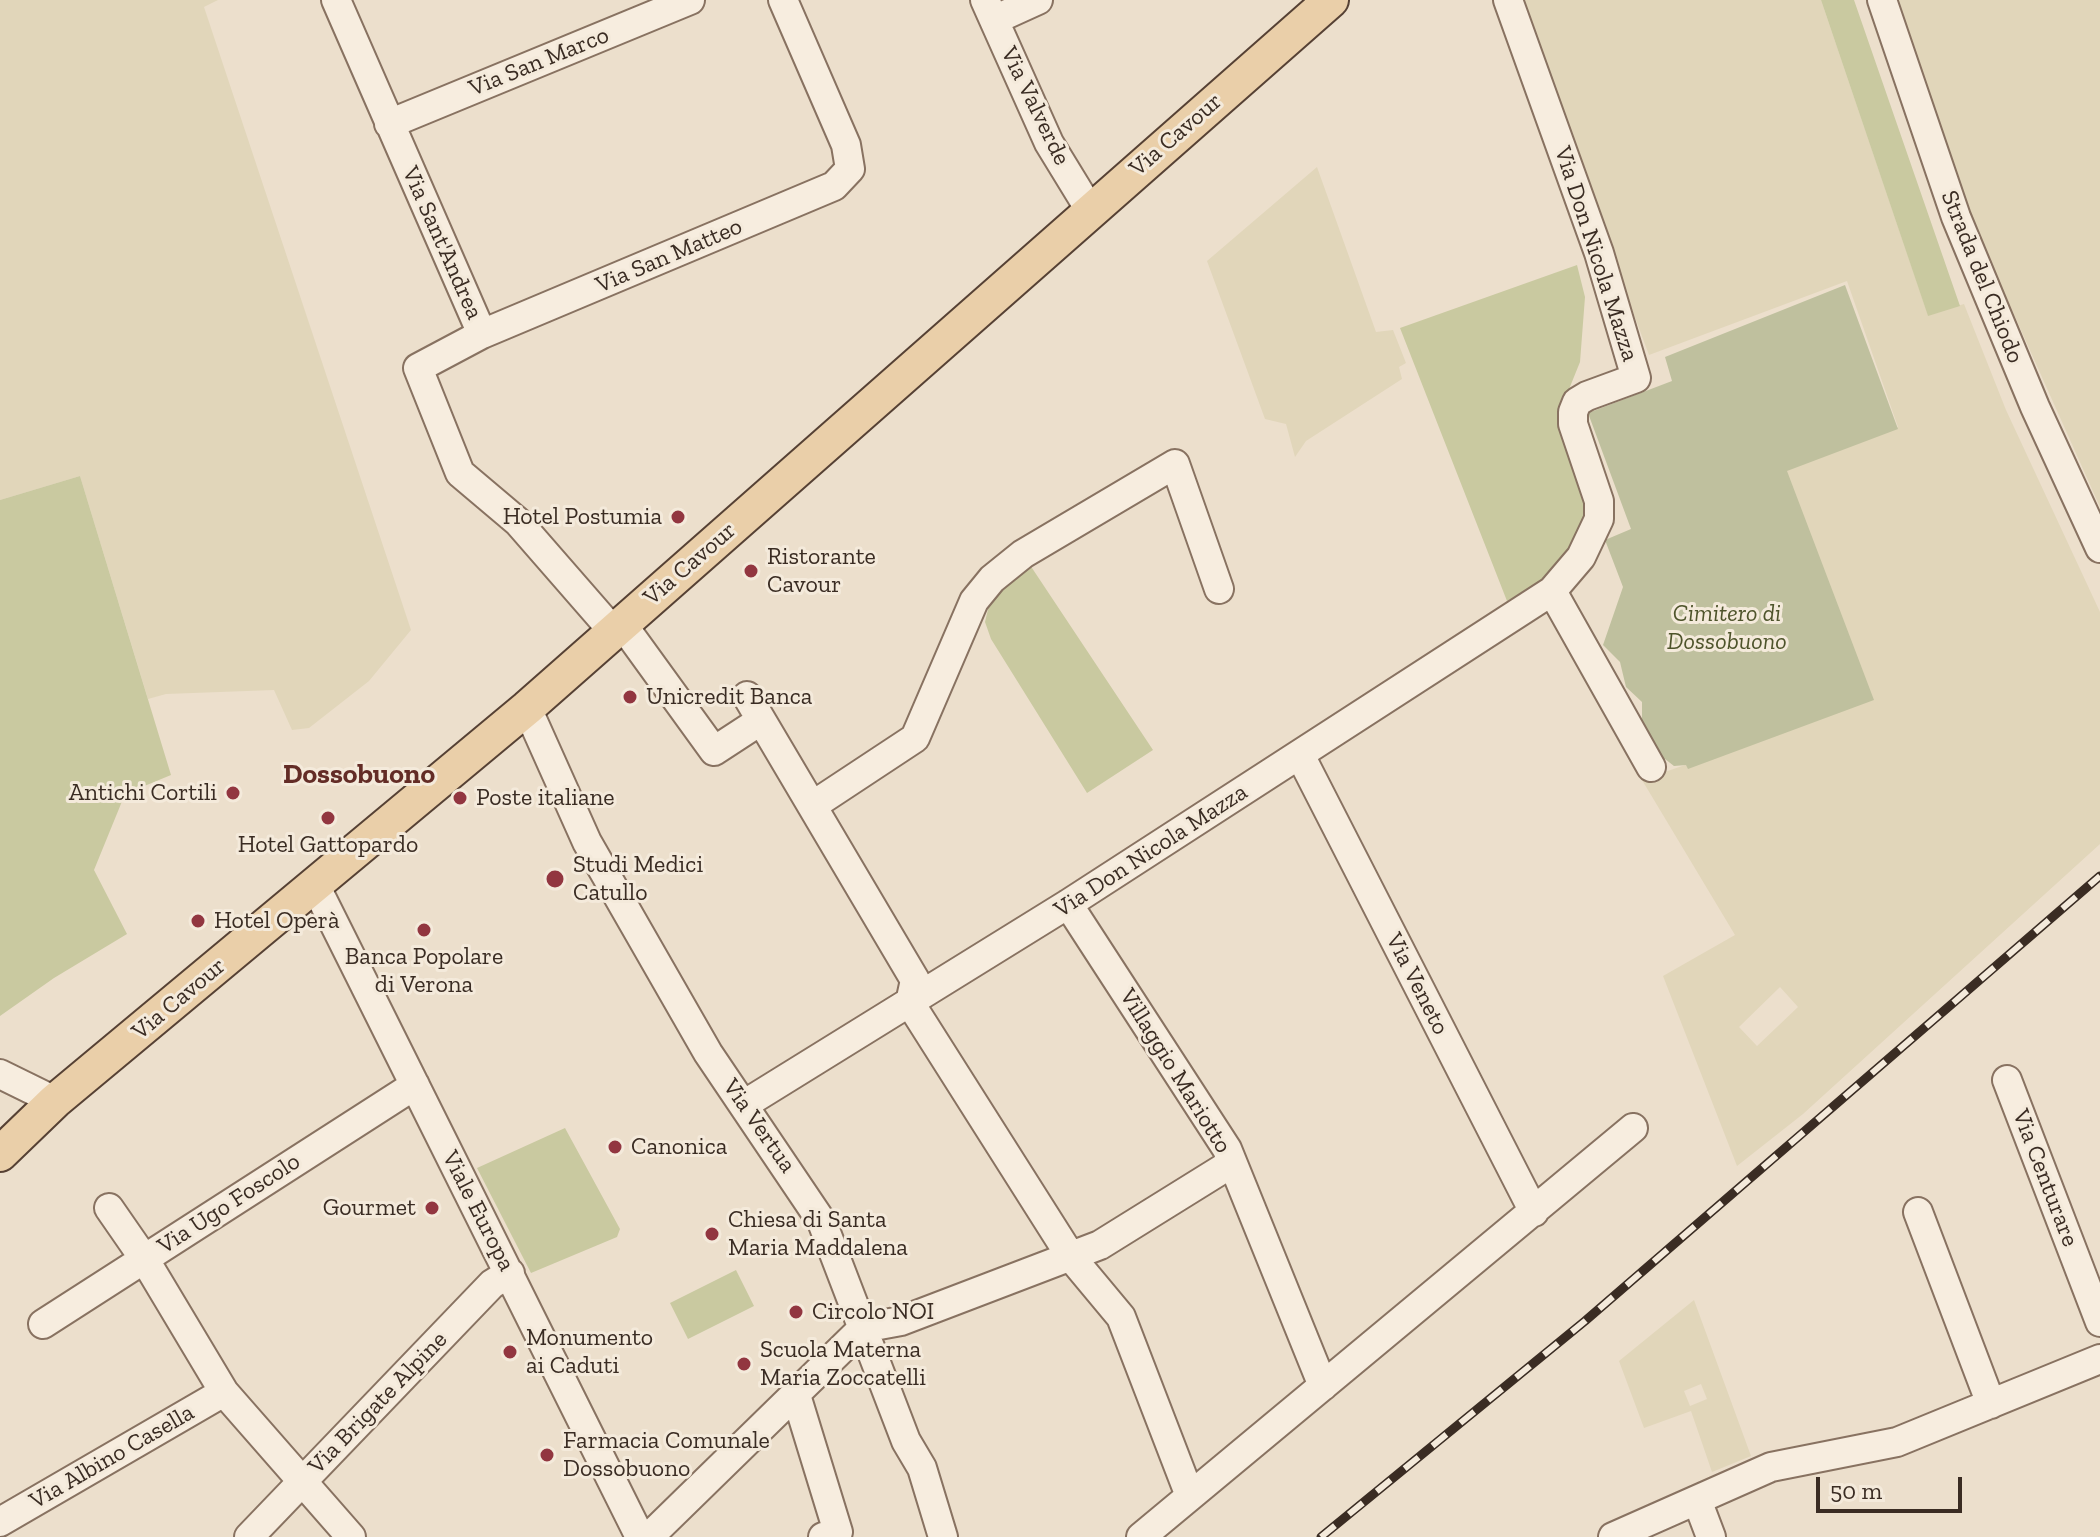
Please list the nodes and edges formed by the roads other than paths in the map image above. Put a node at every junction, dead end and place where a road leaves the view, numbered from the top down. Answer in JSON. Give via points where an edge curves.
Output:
{"nodes":[{"id":1,"x":336,"y":0,"type":"edge"},
{"id":2,"x":690,"y":0,"type":"edge"},
{"id":3,"x":783,"y":0,"type":"edge"},
{"id":4,"x":1038,"y":0,"type":"edge"},
{"id":5,"x":1331,"y":0,"type":"edge"},
{"id":6,"x":1882,"y":0,"type":"edge"},
{"id":7,"x":1510,"y":4,"type":"edge"},
{"id":8,"x":989,"y":10,"type":"edge"},
{"id":9,"x":389,"y":124,"type":"junction"},
{"id":10,"x":1090,"y":210,"type":"junction"},
{"id":11,"x":482,"y":334,"type":"junction"},
{"id":12,"x":2100,"y":548,"type":"edge"},
{"id":13,"x":1219,"y":589,"type":"dead end"},
{"id":14,"x":1552,"y":591,"type":"junction"},
{"id":15,"x":617,"y":627,"type":"junction"},
{"id":16,"x":747,"y":696,"type":"dead end"},
{"id":17,"x":527,"y":708,"type":"junction"},
{"id":18,"x":760,"y":721,"type":"junction"},
{"id":19,"x":1300,"y":755,"type":"junction"},
{"id":20,"x":1651,"y":767,"type":"dead end"},
{"id":21,"x":812,"y":806,"type":"junction"},
{"id":22,"x":315,"y":885,"type":"junction"},
{"id":23,"x":1068,"y":904,"type":"junction"},
{"id":24,"x":910,"y":1003,"type":"junction"},
{"id":25,"x":0,"y":1074,"type":"edge"},
{"id":26,"x":2007,"y":1080,"type":"dead end"},
{"id":27,"x":415,"y":1085,"type":"junction"},
{"id":28,"x":745,"y":1104,"type":"junction"},
{"id":29,"x":47,"y":1108,"type":"junction"},
{"id":30,"x":1633,"y":1128,"type":"dead end"},
{"id":31,"x":0,"y":1154,"type":"edge"},
{"id":32,"x":1232,"y":1163,"type":"junction"},
{"id":33,"x":109,"y":1208,"type":"dead end"},
{"id":34,"x":1534,"y":1212,"type":"junction"},
{"id":35,"x":1918,"y":1212,"type":"dead end"},
{"id":36,"x":1071,"y":1257,"type":"junction"},
{"id":37,"x":145,"y":1260,"type":"junction"},
{"id":38,"x":510,"y":1273,"type":"junction"},
{"id":39,"x":2100,"y":1322,"type":"edge"},
{"id":40,"x":43,"y":1324,"type":"dead end"},
{"id":41,"x":863,"y":1328,"type":"junction"},
{"id":42,"x":2100,"y":1359,"type":"edge"},
{"id":43,"x":1323,"y":1386,"type":"junction"},
{"id":44,"x":224,"y":1392,"type":"junction"},
{"id":45,"x":796,"y":1395,"type":"junction"},
{"id":46,"x":1991,"y":1404,"type":"junction"},
{"id":47,"x":302,"y":1482,"type":"junction"},
{"id":48,"x":1190,"y":1496,"type":"junction"},
{"id":49,"x":1697,"y":1500,"type":"junction"},
{"id":50,"x":0,"y":1522,"type":"edge"},
{"id":51,"x":833,"y":1535,"type":"edge"},
{"id":52,"x":249,"y":1537,"type":"edge"},
{"id":53,"x":351,"y":1537,"type":"edge"},
{"id":54,"x":640,"y":1537,"type":"edge"},
{"id":55,"x":649,"y":1537,"type":"edge"},
{"id":56,"x":943,"y":1537,"type":"edge"},
{"id":57,"x":1141,"y":1537,"type":"edge"},
{"id":58,"x":1613,"y":1537,"type":"edge"},
{"id":59,"x":1711,"y":1537,"type":"edge"}],
"edges":[{"from":1,"to":9,"type":"street","name":"Via Sant'Andrea"},
{"from":2,"to":9,"type":"street","name":"Via San Marco"},
{"from":3,"to":11,"type":"street","name":"Via San Matteo","via":[[846,145],[850,169],[834,186]]},
{"from":4,"to":8,"type":"street"},
{"from":5,"to":10,"type":"main road","name":"Via Cavour"},
{"from":6,"to":12,"type":"street","name":"Strada del Chiodo","via":[[1956,217]]},
{"from":7,"to":14,"type":"street","name":"Via Don Nicola Mazza","via":[[1599,253],[1636,378],[1587,396],[1573,412],[1599,501],[1599,519],[1581,557]]},
{"from":8,"to":10,"type":"street","name":"Via Valverde","via":[[1049,143]]},
{"from":9,"to":11,"type":"street","name":"Via Sant'Andrea"},
{"from":10,"to":15,"type":"main road","name":"Via Cavour"},
{"from":11,"to":15,"type":"street","name":"Via Sant'Andrea","via":[[418,368],[460,473],[518,522]]},
{"from":13,"to":21,"type":"street","via":[[1175,464],[1023,554],[992,579],[974,601],[915,738]]},
{"from":14,"to":19,"type":"street","name":"Via Don Nicola Mazza"},
{"from":14,"to":20,"type":"street"},
{"from":15,"to":17,"type":"main road","name":"Via Cavour"},
{"from":15,"to":18,"type":"street","via":[[714,751]]},
{"from":16,"to":18,"type":"street"},
{"from":17,"to":22,"type":"main road","name":"Via Cavour"},
{"from":17,"to":28,"type":"street","name":"Via Vertua","via":[[587,842],[708,1053]]},
{"from":18,"to":21,"type":"street"},
{"from":19,"to":23,"type":"street","name":"Via Don Nicola Mazza"},
{"from":19,"to":34,"type":"street","name":"Via Veneto"},
{"from":21,"to":24,"type":"street","via":[[915,980]]},
{"from":22,"to":27,"type":"street","name":"Viale Europa"},
{"from":22,"to":29,"type":"main road","name":"Via Cavour"},
{"from":23,"to":24,"type":"street","name":"Via Don Nicola Mazza"},
{"from":23,"to":32,"type":"street","name":"Villaggio Mariotto"},
{"from":24,"to":28,"type":"street","name":"Via Don Nicola Mazza"},
{"from":24,"to":36,"type":"street"},
{"from":25,"to":29,"type":"street"},
{"from":26,"to":39,"type":"street","name":"Via Centurare"},
{"from":27,"to":37,"type":"street","name":"Via Ugo Foscolo"},
{"from":27,"to":38,"type":"street","name":"Viale Europa"},
{"from":28,"to":41,"type":"street","name":"Via Vertua","via":[[822,1222]]},
{"from":29,"to":31,"type":"main road","name":"Via Cavour"},
{"from":30,"to":34,"type":"street"},
{"from":32,"to":36,"type":"street","name":"Villaggio Mariotto","via":[[1100,1245]]},
{"from":32,"to":43,"type":"street"},
{"from":33,"to":37,"type":"street"},
{"from":34,"to":43,"type":"street"},
{"from":35,"to":46,"type":"street"},
{"from":36,"to":41,"type":"street","name":"Villaggio Mariotto","via":[[901,1321]]},
{"from":36,"to":48,"type":"street","via":[[1121,1317]]},
{"from":37,"to":40,"type":"street","name":"Via Ugo Foscolo"},
{"from":37,"to":44,"type":"street"},
{"from":38,"to":47,"type":"street","name":"Via Brigate Alpine","via":[[492,1284]]},
{"from":38,"to":54,"type":"street","name":"Viale Europa"},
{"from":41,"to":45,"type":"street"},
{"from":41,"to":56,"type":"street","via":[[906,1441],[922,1468]]},
{"from":42,"to":46,"type":"street"},
{"from":43,"to":48,"type":"street"},
{"from":44,"to":47,"type":"street"},
{"from":44,"to":50,"type":"street","name":"Via Albino Casella"},
{"from":45,"to":51,"type":"street"},
{"from":45,"to":55,"type":"street"},
{"from":46,"to":49,"type":"street","via":[[1897,1442],[1771,1467]]},
{"from":47,"to":52,"type":"street","name":"Via Brigate Alpine"},
{"from":47,"to":53,"type":"street"},
{"from":48,"to":57,"type":"street"},
{"from":49,"to":58,"type":"street"},
{"from":49,"to":59,"type":"street"}]}
